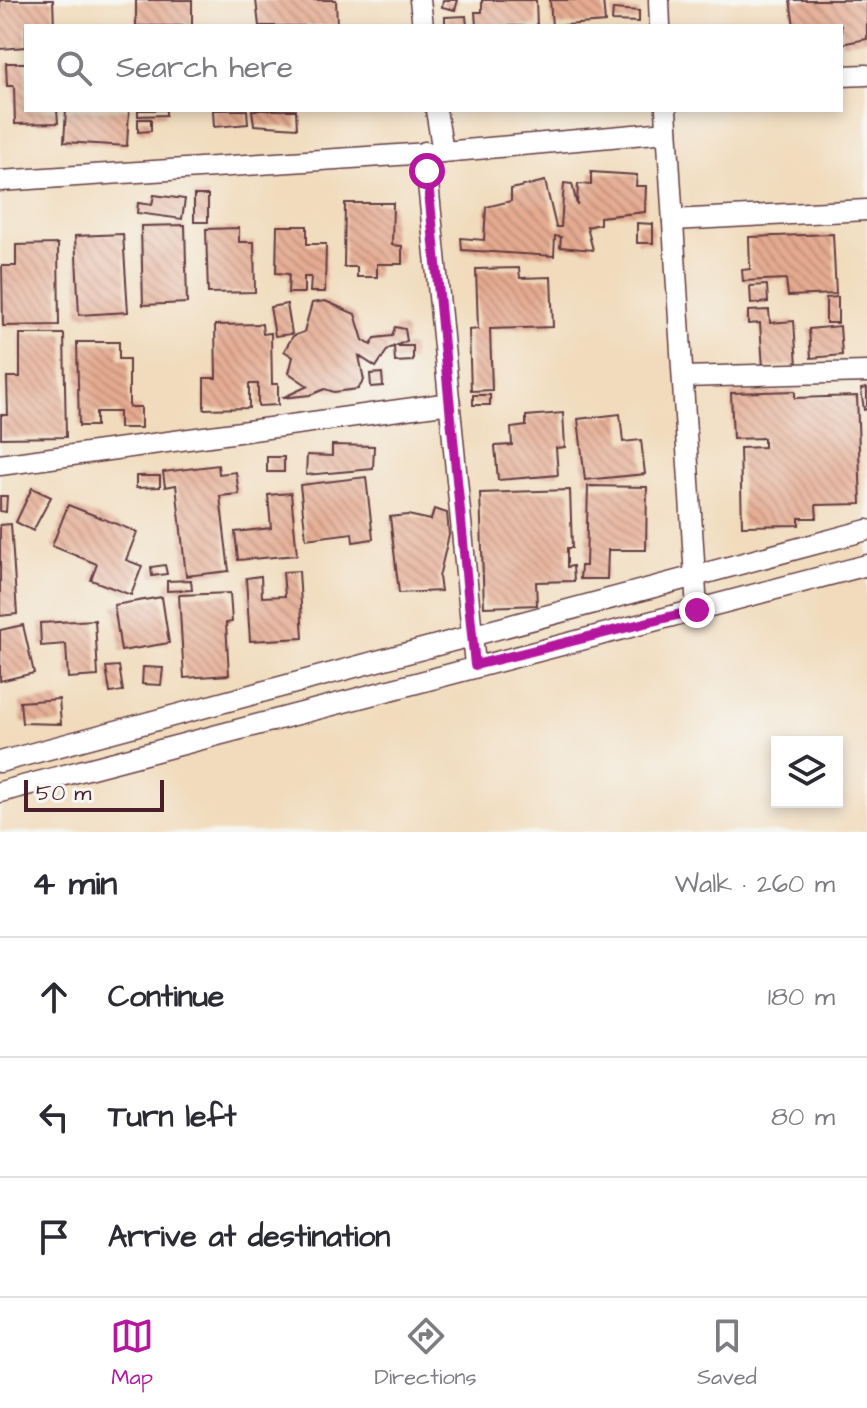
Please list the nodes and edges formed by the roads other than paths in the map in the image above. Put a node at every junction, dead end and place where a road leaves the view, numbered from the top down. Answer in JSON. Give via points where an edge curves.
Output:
{"nodes":[{"id":1,"x":420,"y":0,"type":"edge"},
{"id":2,"x":659,"y":0,"type":"edge"},
{"id":3,"x":423,"y":24,"type":"edge"},
{"id":4,"x":660,"y":24,"type":"edge"},
{"id":5,"x":867,"y":75,"type":"edge"},
{"id":6,"x":843,"y":76,"type":"edge"},
{"id":7,"x":436,"y":112,"type":"edge"},
{"id":8,"x":666,"y":112,"type":"edge"},
{"id":9,"x":667,"y":132,"type":"junction"},
{"id":10,"x":434,"y":152,"type":"junction"},
{"id":11,"x":0,"y":181,"type":"edge"},
{"id":12,"x":867,"y":210,"type":"edge"},
{"id":13,"x":673,"y":220,"type":"junction"},
{"id":14,"x":867,"y":372,"type":"edge"},
{"id":15,"x":683,"y":377,"type":"junction"},
{"id":16,"x":450,"y":403,"type":"junction"},
{"id":17,"x":0,"y":465,"type":"edge"},
{"id":18,"x":867,"y":530,"type":"edge"},
{"id":19,"x":867,"y":565,"type":"edge"},
{"id":20,"x":696,"y":576,"type":"junction"},
{"id":21,"x":697,"y":610,"type":"junction"},
{"id":22,"x":474,"y":634,"type":"junction"},
{"id":23,"x":475,"y":665,"type":"junction"},
{"id":24,"x":0,"y":762,"type":"edge"},
{"id":25,"x":0,"y":792,"type":"edge"}],
"edges":[{"from":1,"to":3,"type":"street"},
{"from":2,"to":4,"type":"street"},
{"from":5,"to":6,"type":"street"},
{"from":7,"to":10,"type":"street"},
{"from":8,"to":9,"type":"street"},
{"from":9,"to":10,"type":"street"},
{"from":9,"to":13,"type":"street"},
{"from":10,"to":11,"type":"street"},
{"from":10,"to":16,"type":"street"},
{"from":12,"to":13,"type":"street"},
{"from":13,"to":15,"type":"street"},
{"from":14,"to":15,"type":"street"},
{"from":15,"to":20,"type":"street"},
{"from":16,"to":17,"type":"street"},
{"from":16,"to":22,"type":"street"},
{"from":18,"to":20,"type":"street"},
{"from":19,"to":21,"type":"street"},
{"from":20,"to":21,"type":"street"},
{"from":20,"to":22,"type":"street"},
{"from":21,"to":23,"type":"street"},
{"from":22,"to":23,"type":"street"},
{"from":22,"to":24,"type":"street"},
{"from":23,"to":25,"type":"street"}]}
